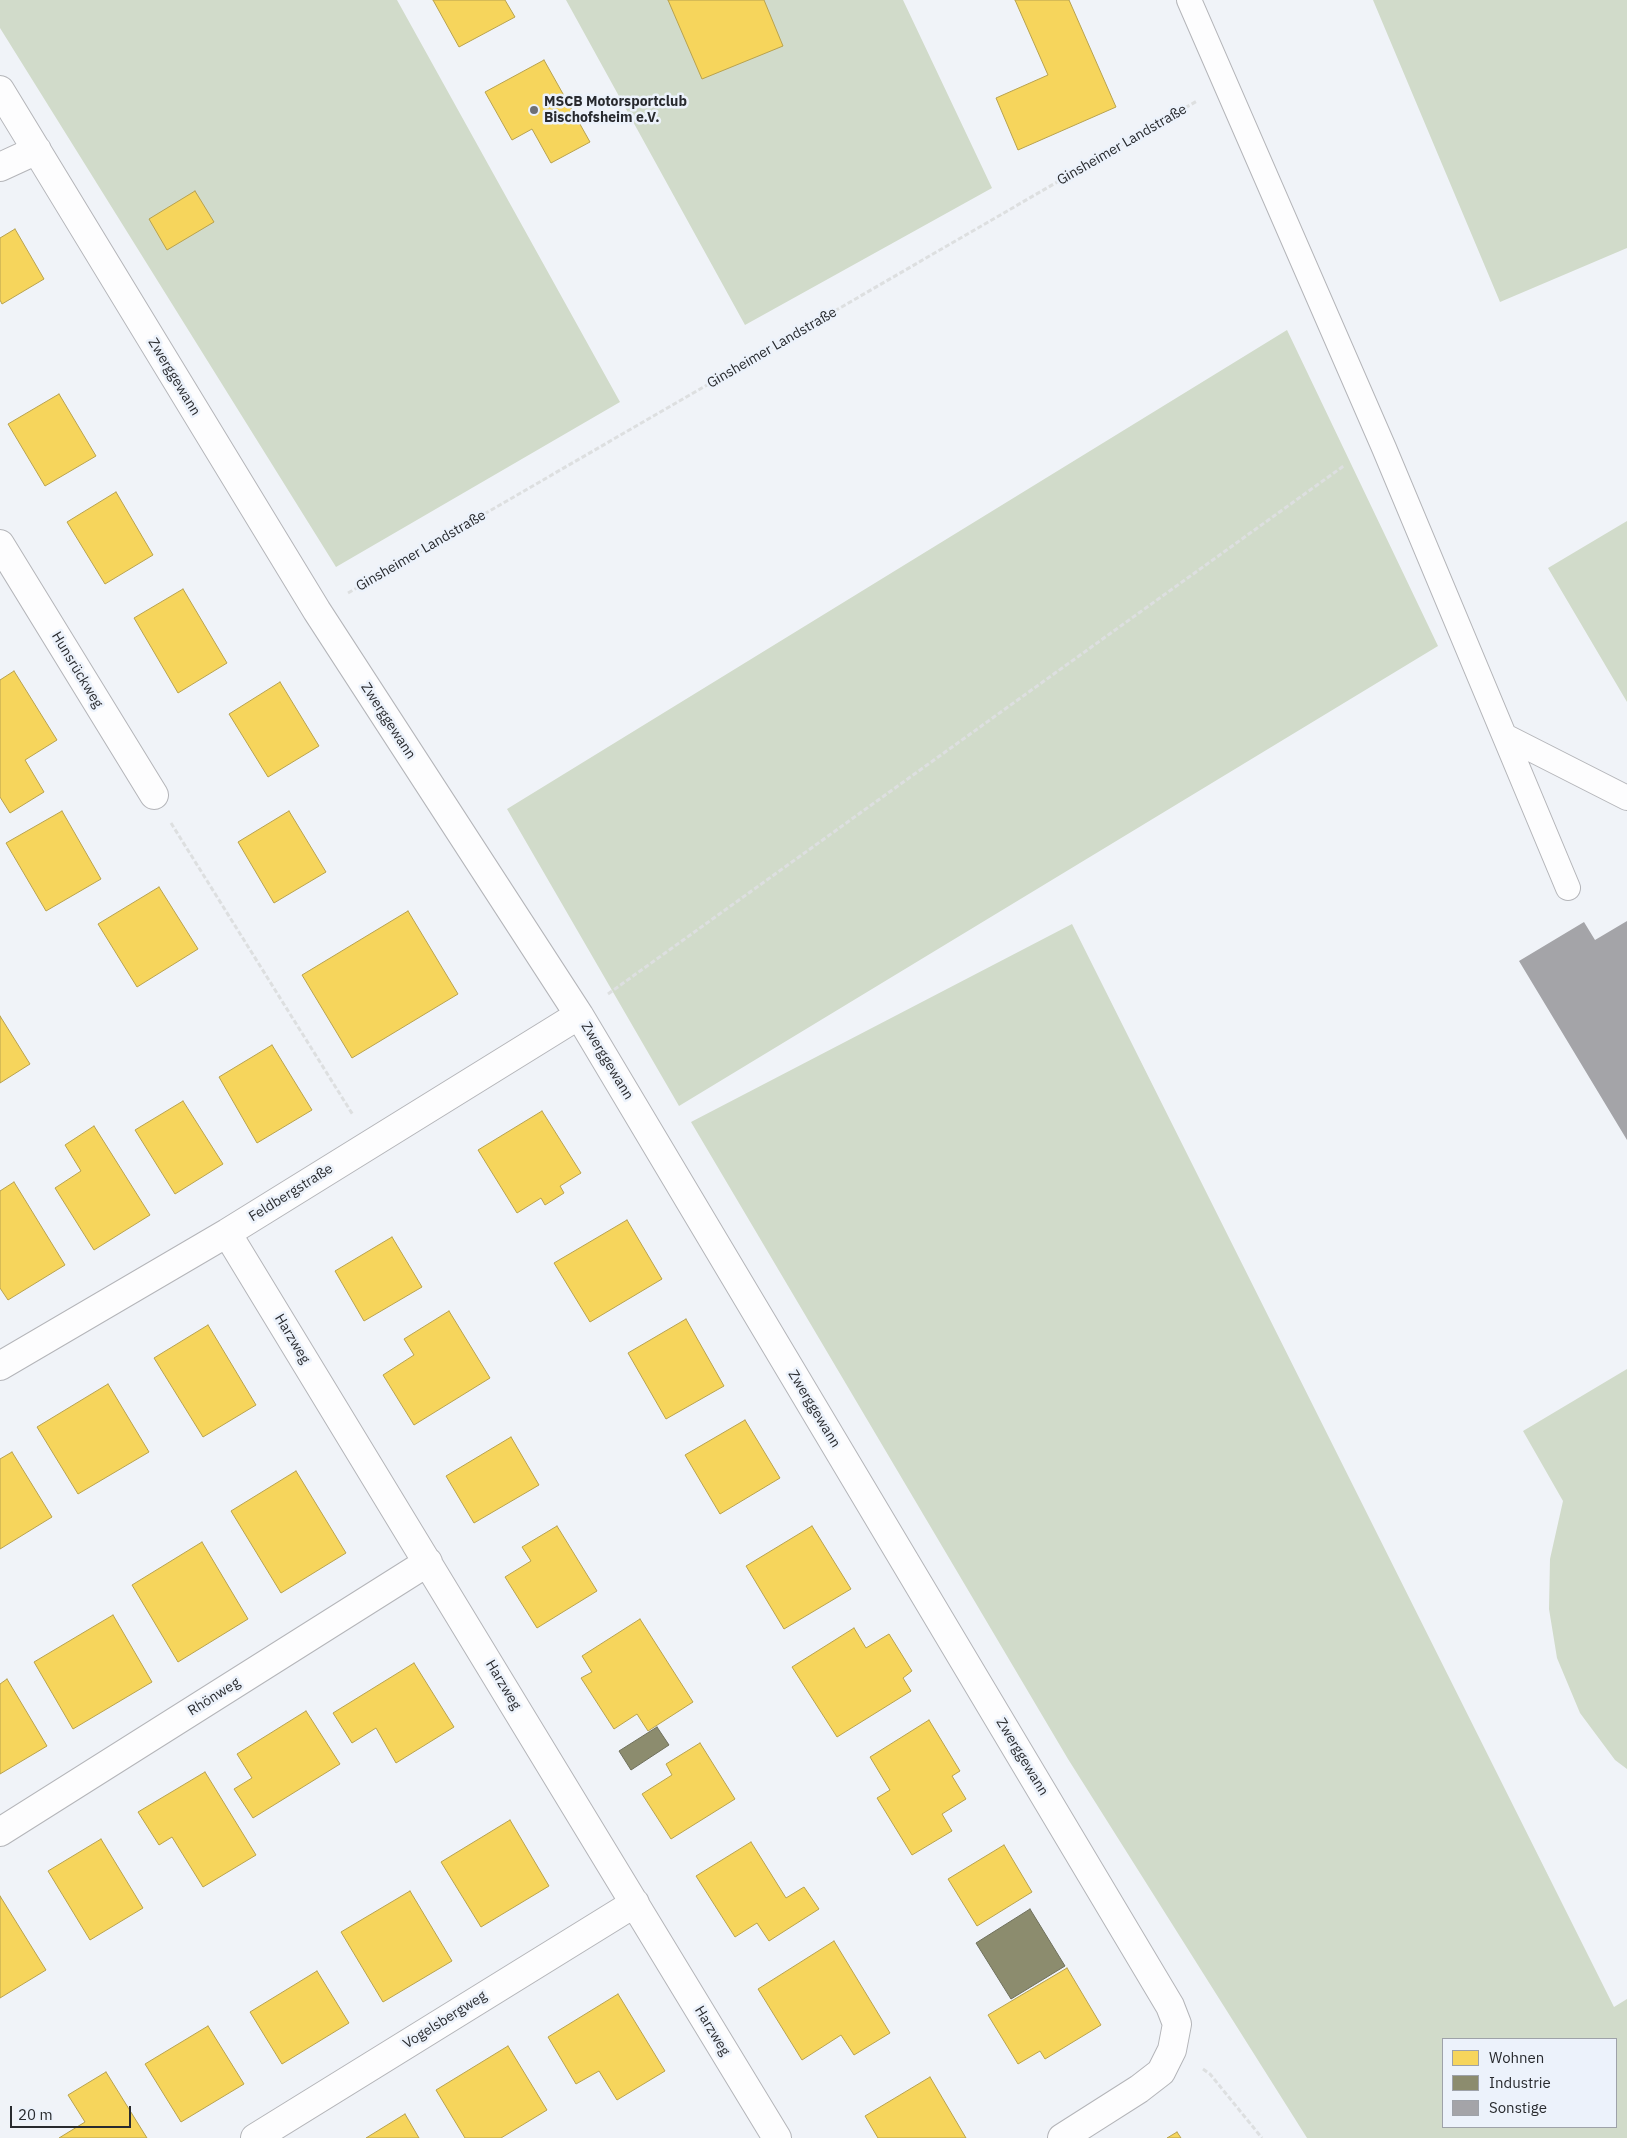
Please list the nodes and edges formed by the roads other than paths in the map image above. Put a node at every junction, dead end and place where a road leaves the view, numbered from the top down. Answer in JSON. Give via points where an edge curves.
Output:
{"nodes":[{"id":1,"x":1189,"y":0,"type":"edge"},
{"id":2,"x":0,"y":90,"type":"edge"},
{"id":3,"x":37,"y":150,"type":"junction"},
{"id":4,"x":0,"y":166,"type":"edge"},
{"id":5,"x":0,"y":544,"type":"edge"},
{"id":6,"x":1505,"y":736,"type":"junction"},
{"id":7,"x":154,"y":795,"type":"road end"},
{"id":8,"x":1627,"y":798,"type":"edge"},
{"id":9,"x":1568,"y":888,"type":"dead end"},
{"id":10,"x":579,"y":1015,"type":"junction"},
{"id":11,"x":227,"y":1233,"type":"junction"},
{"id":12,"x":0,"y":1366,"type":"edge"},
{"id":13,"x":428,"y":1562,"type":"junction"},
{"id":14,"x":0,"y":1832,"type":"edge"},
{"id":15,"x":635,"y":1903,"type":"junction"},
{"id":16,"x":255,"y":2138,"type":"edge"},
{"id":17,"x":777,"y":2138,"type":"edge"},
{"id":18,"x":1062,"y":2138,"type":"edge"}],
"edges":[{"from":1,"to":6,"type":"lane","via":[[1388,456]]},
{"from":2,"to":3,"type":"street","name":"Zwerggewann"},
{"from":3,"to":4,"type":"street"},
{"from":3,"to":10,"type":"street","name":"Zwerggewann","via":[[317,611]]},
{"from":5,"to":7,"type":"street","name":"Hunsrückweg"},
{"from":6,"to":8,"type":"lane"},
{"from":6,"to":9,"type":"lane"},
{"from":10,"to":11,"type":"street","name":"Feldbergstraße"},
{"from":10,"to":18,"type":"street","name":"Zwerggewann","via":[[1170,2006],[1177,2024],[1172,2050],[1161,2072]]},
{"from":11,"to":12,"type":"street","name":"Feldbergstraße"},
{"from":11,"to":13,"type":"street","name":"Harzweg"},
{"from":13,"to":14,"type":"street","name":"Rhönweg"},
{"from":13,"to":15,"type":"street","name":"Harzweg"},
{"from":15,"to":16,"type":"street","name":"Vogelsbergweg"},
{"from":15,"to":17,"type":"street","name":"Harzweg"}]}
